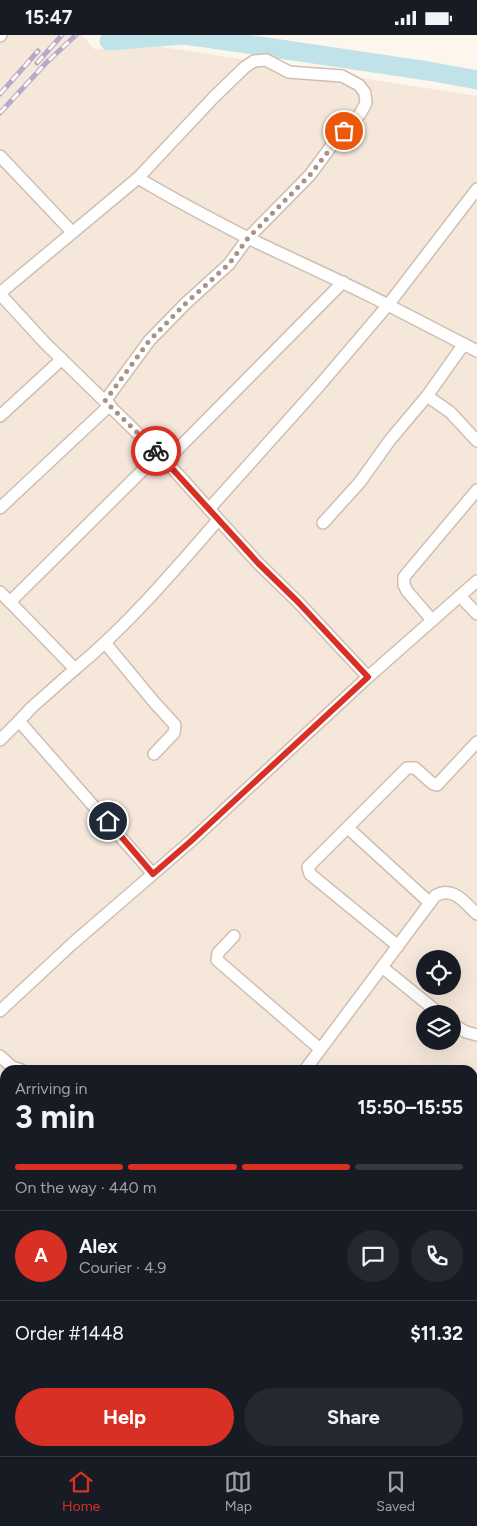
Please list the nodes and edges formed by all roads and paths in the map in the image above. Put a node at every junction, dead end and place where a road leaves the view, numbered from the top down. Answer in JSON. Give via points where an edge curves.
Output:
{"nodes":[{"id":1,"x":0,"y":156,"type":"edge"},
{"id":2,"x":138,"y":179,"type":"junction"},
{"id":3,"x":477,"y":189,"type":"edge"},
{"id":4,"x":72,"y":232,"type":"junction"},
{"id":5,"x":248,"y":238,"type":"junction"},
{"id":6,"x":343,"y":282,"type":"junction"},
{"id":7,"x":0,"y":294,"type":"edge"},
{"id":8,"x":388,"y":305,"type":"junction"},
{"id":9,"x":473,"y":348,"type":"edge"},
{"id":10,"x":62,"y":359,"type":"junction"},
{"id":11,"x":427,"y":396,"type":"junction"},
{"id":12,"x":107,"y":403,"type":"junction"},
{"id":13,"x":0,"y":416,"type":"edge"},
{"id":14,"x":477,"y":441,"type":"edge"},
{"id":15,"x":163,"y":457,"type":"junction"},
{"id":16,"x":477,"y":490,"type":"edge"},
{"id":17,"x":0,"y":508,"type":"edge"},
{"id":18,"x":209,"y":509,"type":"junction"},
{"id":19,"x":218,"y":519,"type":"junction"},
{"id":20,"x":323,"y":523,"type":"dead end"},
{"id":21,"x":477,"y":581,"type":"edge"},
{"id":22,"x":0,"y":592,"type":"edge"},
{"id":23,"x":460,"y":596,"type":"junction"},
{"id":24,"x":10,"y":602,"type":"junction"},
{"id":25,"x":477,"y":614,"type":"edge"},
{"id":26,"x":432,"y":620,"type":"junction"},
{"id":27,"x":106,"y":644,"type":"junction"},
{"id":28,"x":75,"y":669,"type":"junction"},
{"id":29,"x":368,"y":677,"type":"junction"},
{"id":30,"x":19,"y":721,"type":"junction"},
{"id":31,"x":1,"y":738,"type":"edge"},
{"id":32,"x":477,"y":742,"type":"edge"},
{"id":33,"x":154,"y":754,"type":"dead end"},
{"id":34,"x":348,"y":828,"type":"junction"},
{"id":35,"x":153,"y":874,"type":"junction"},
{"id":36,"x":430,"y":903,"type":"junction"},
{"id":37,"x":477,"y":914,"type":"edge"},
{"id":38,"x":234,"y":935,"type":"dead end"},
{"id":39,"x":398,"y":946,"type":"junction"},
{"id":40,"x":382,"y":967,"type":"junction"},
{"id":41,"x":429,"y":1005,"type":"edge"},
{"id":42,"x":2,"y":1006,"type":"edge"},
{"id":43,"x":461,"y":1030,"type":"edge"},
{"id":44,"x":477,"y":1035,"type":"edge"},
{"id":45,"x":320,"y":1049,"type":"junction"},
{"id":46,"x":0,"y":1056,"type":"edge"},
{"id":47,"x":10,"y":1065,"type":"edge"},
{"id":48,"x":309,"y":1065,"type":"edge"}],
"edges":[{"from":1,"to":4,"type":"street"},
{"from":2,"to":4,"type":"street"},
{"from":2,"to":5,"type":"street"},
{"from":2,"to":5,"type":"street","via":[[214,97],[254,61],[266,60],[289,72],[335,75],[359,85],[365,93],[366,103],[360,114],[310,175]]},
{"from":3,"to":8,"type":"street"},
{"from":4,"to":7,"type":"street"},
{"from":5,"to":6,"type":"street"},
{"from":5,"to":12,"type":"street","via":[[229,264],[149,341]]},
{"from":6,"to":8,"type":"street"},
{"from":6,"to":15,"type":"street"},
{"from":7,"to":10,"type":"street"},
{"from":8,"to":9,"type":"street"},
{"from":8,"to":18,"type":"street"},
{"from":9,"to":11,"type":"street"},
{"from":10,"to":12,"type":"street"},
{"from":10,"to":13,"type":"street"},
{"from":11,"to":14,"type":"street","via":[[450,412]]},
{"from":11,"to":20,"type":"street","via":[[360,482]]},
{"from":12,"to":15,"type":"street"},
{"from":12,"to":17,"type":"street"},
{"from":15,"to":18,"type":"street"},
{"from":15,"to":24,"type":"street"},
{"from":16,"to":26,"type":"street","via":[[404,577],[407,591]]},
{"from":18,"to":19,"type":"street"},
{"from":19,"to":27,"type":"street"},
{"from":19,"to":29,"type":"street"},
{"from":21,"to":23,"type":"street"},
{"from":22,"to":24,"type":"street"},
{"from":23,"to":25,"type":"street"},
{"from":23,"to":26,"type":"street"},
{"from":24,"to":28,"type":"street"},
{"from":26,"to":29,"type":"street"},
{"from":27,"to":28,"type":"street"},
{"from":27,"to":33,"type":"street","via":[[175,725],[174,733]]},
{"from":28,"to":30,"type":"street"},
{"from":29,"to":35,"type":"street"},
{"from":30,"to":31,"type":"street"},
{"from":30,"to":35,"type":"street"},
{"from":32,"to":34,"type":"street","via":[[440,784],[433,784],[416,768],[407,768]]},
{"from":34,"to":36,"type":"street"},
{"from":34,"to":39,"type":"street","via":[[309,864],[308,871]]},
{"from":35,"to":42,"type":"street"},
{"from":36,"to":37,"type":"street","via":[[435,896],[449,891]]},
{"from":36,"to":39,"type":"street"},
{"from":38,"to":45,"type":"street","via":[[218,953],[217,960]]},
{"from":39,"to":40,"type":"street"},
{"from":40,"to":41,"type":"street"},
{"from":40,"to":45,"type":"street"},
{"from":43,"to":44,"type":"street"},
{"from":45,"to":48,"type":"street"},
{"from":46,"to":47,"type":"street"}]}
